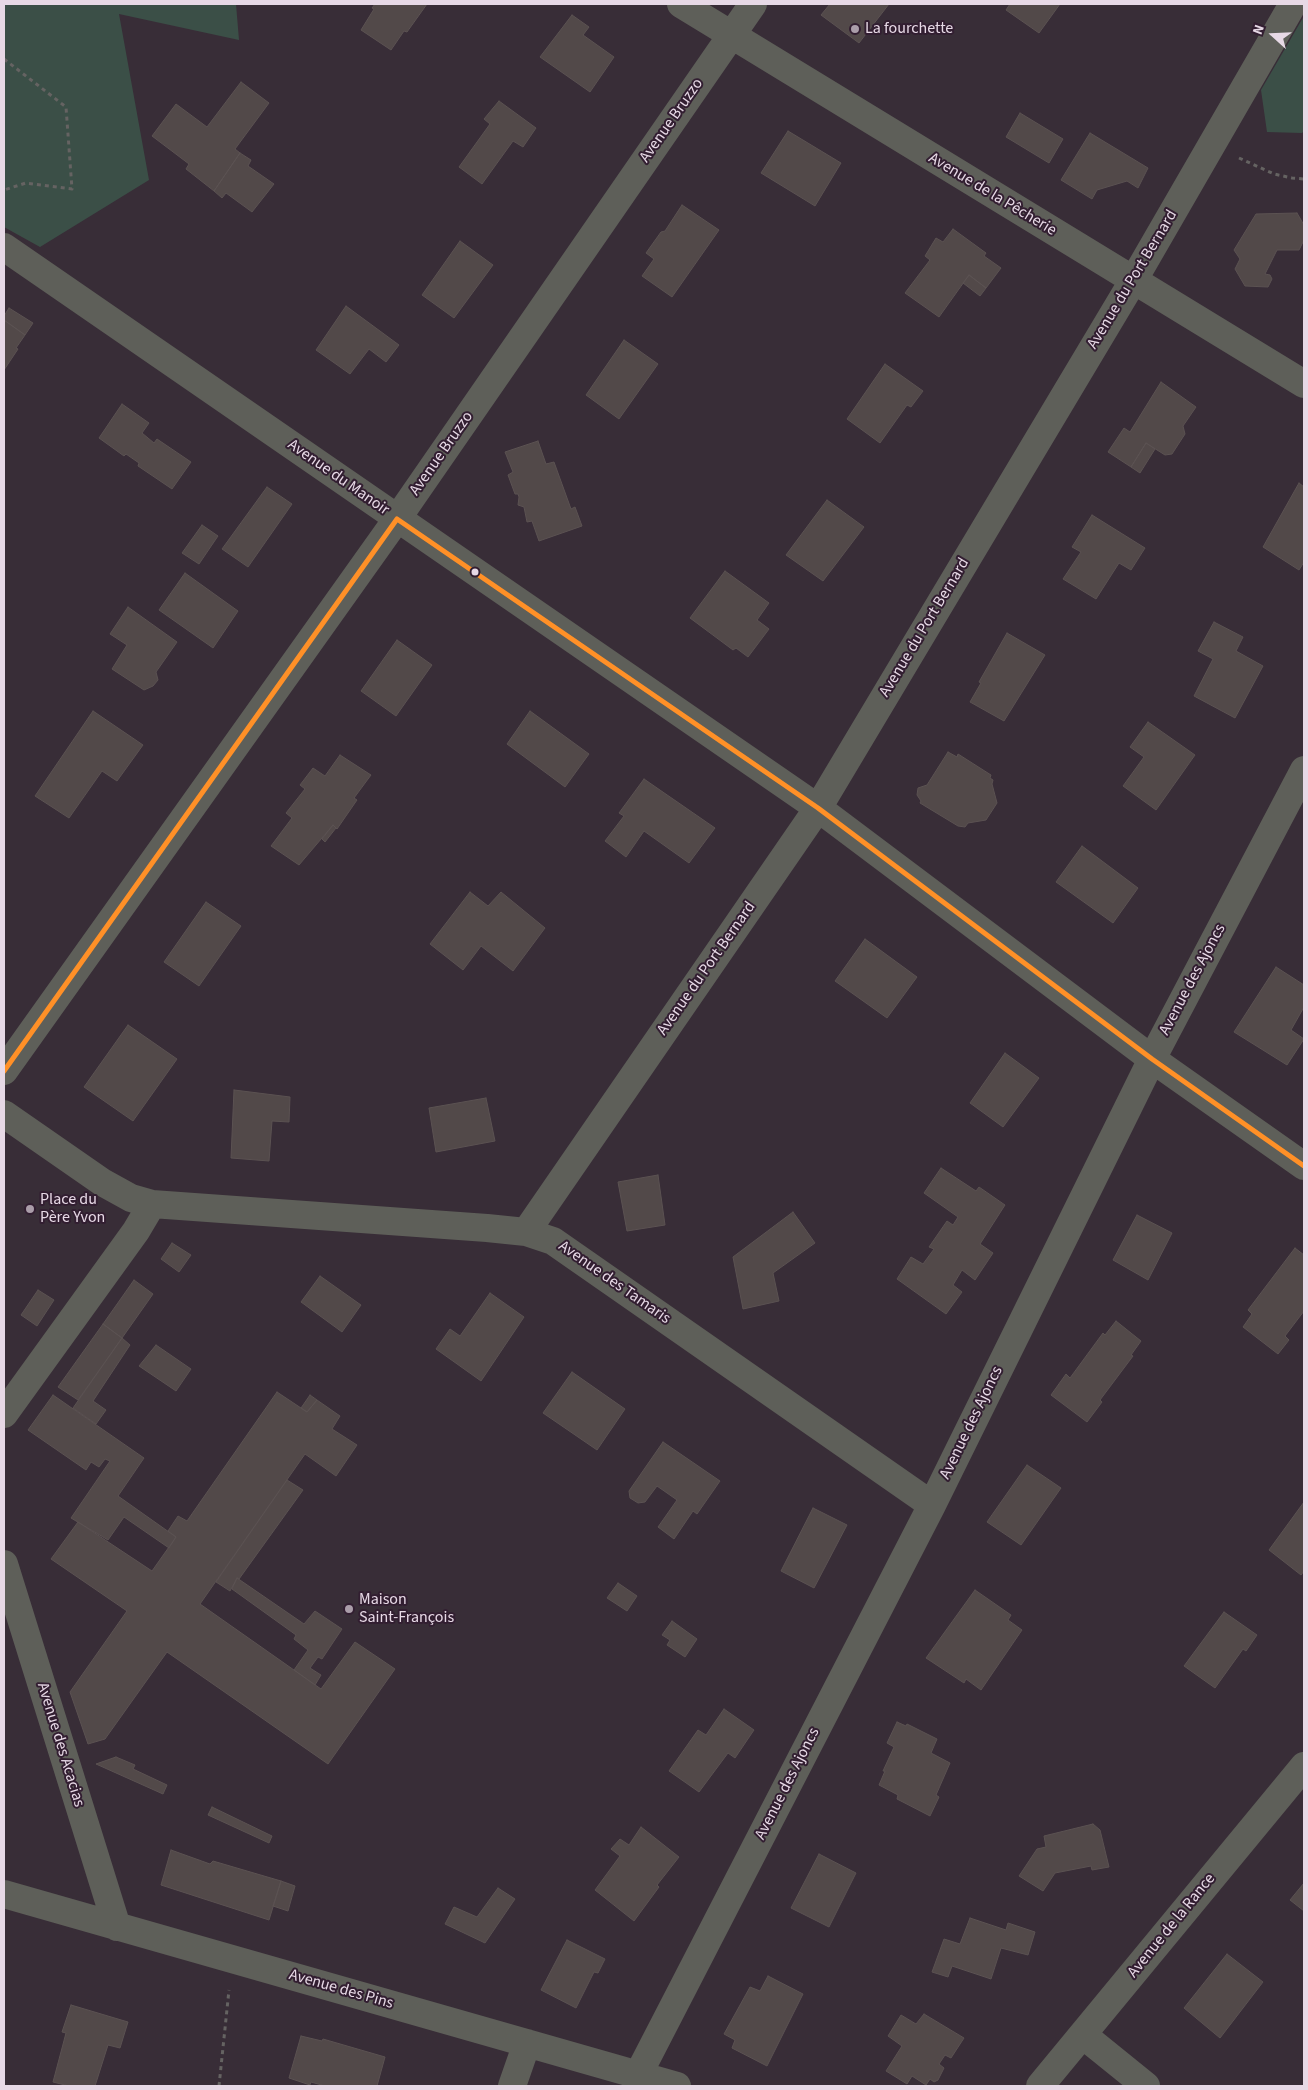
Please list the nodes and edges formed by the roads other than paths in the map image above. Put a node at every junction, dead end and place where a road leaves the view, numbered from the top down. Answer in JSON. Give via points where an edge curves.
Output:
{"nodes":[{"id":1,"x":681,"y":4,"type":"edge"},
{"id":2,"x":753,"y":4,"type":"edge"},
{"id":3,"x":1293,"y":4,"type":"edge"},
{"id":4,"x":732,"y":35,"type":"junction"},
{"id":5,"x":4,"y":247,"type":"edge"},
{"id":6,"x":1133,"y":281,"type":"junction"},
{"id":7,"x":1304,"y":384,"type":"edge"},
{"id":8,"x":397,"y":519,"type":"junction"},
{"id":9,"x":1304,"y":770,"type":"edge"},
{"id":10,"x":818,"y":808,"type":"junction"},
{"id":11,"x":1152,"y":1059,"type":"junction"},
{"id":12,"x":4,"y":1071,"type":"edge"},
{"id":13,"x":4,"y":1114,"type":"edge"},
{"id":14,"x":1304,"y":1166,"type":"edge"},
{"id":15,"x":152,"y":1204,"type":"junction"},
{"id":16,"x":526,"y":1232,"type":"junction"},
{"id":17,"x":4,"y":1414,"type":"edge"},
{"id":18,"x":932,"y":1505,"type":"junction"},
{"id":19,"x":4,"y":1564,"type":"edge"},
{"id":20,"x":1304,"y":1766,"type":"edge"},
{"id":21,"x":4,"y":1894,"type":"edge"},
{"id":22,"x":117,"y":1927,"type":"junction"},
{"id":23,"x":1083,"y":2035,"type":"junction"},
{"id":24,"x":527,"y":2043,"type":"junction"},
{"id":25,"x":638,"y":2075,"type":"junction"},
{"id":26,"x":512,"y":2086,"type":"edge"},
{"id":27,"x":677,"y":2086,"type":"edge"},
{"id":28,"x":1040,"y":2086,"type":"edge"},
{"id":29,"x":1146,"y":2086,"type":"edge"}],
"edges":[{"from":1,"to":4,"type":"street","name":"Avenue de la Pêcherie"},
{"from":2,"to":4,"type":"street","name":"Avenue Bruzzo"},
{"from":3,"to":6,"type":"street","name":"Avenue du Port Bernard"},
{"from":4,"to":6,"type":"street","name":"Avenue de la Pêcherie"},
{"from":4,"to":8,"type":"street","name":"Avenue Bruzzo"},
{"from":5,"to":8,"type":"street","name":"Avenue du Manoir"},
{"from":6,"to":7,"type":"street","name":"Avenue de la Pêcherie"},
{"from":6,"to":10,"type":"street","name":"Avenue du Port Bernard"},
{"from":8,"to":10,"type":"street","name":"Avenue du Manoir"},
{"from":8,"to":12,"type":"street","name":"Avenue Bruzzo"},
{"from":9,"to":11,"type":"street","name":"Avenue des Ajoncs"},
{"from":10,"to":11,"type":"street","name":"Avenue du Manoir"},
{"from":10,"to":16,"type":"street","name":"Avenue du Port Bernard"},
{"from":11,"to":14,"type":"street","name":"Avenue du Manoir"},
{"from":11,"to":18,"type":"street","name":"Avenue des Ajoncs"},
{"from":13,"to":15,"type":"street","via":[[102,1182],[131,1198]]},
{"from":15,"to":16,"type":"street","name":"Avenue des Tamaris"},
{"from":15,"to":17,"type":"street"},
{"from":16,"to":18,"type":"street","name":"Avenue des Tamaris","via":[[553,1241]]},
{"from":18,"to":25,"type":"street","name":"Avenue des Ajoncs"},
{"from":19,"to":22,"type":"street","name":"Avenue des Acacias"},
{"from":20,"to":23,"type":"street","name":"Avenue de la Rance"},
{"from":21,"to":22,"type":"street","name":"Avenue des Pins"},
{"from":22,"to":24,"type":"street","name":"Avenue des Pins"},
{"from":23,"to":28,"type":"street","name":"Avenue de la Rance"},
{"from":23,"to":29,"type":"street"},
{"from":24,"to":25,"type":"street","name":"Avenue des Pins"},
{"from":24,"to":26,"type":"street"},
{"from":25,"to":27,"type":"street","name":"Avenue des Pins"}]}
